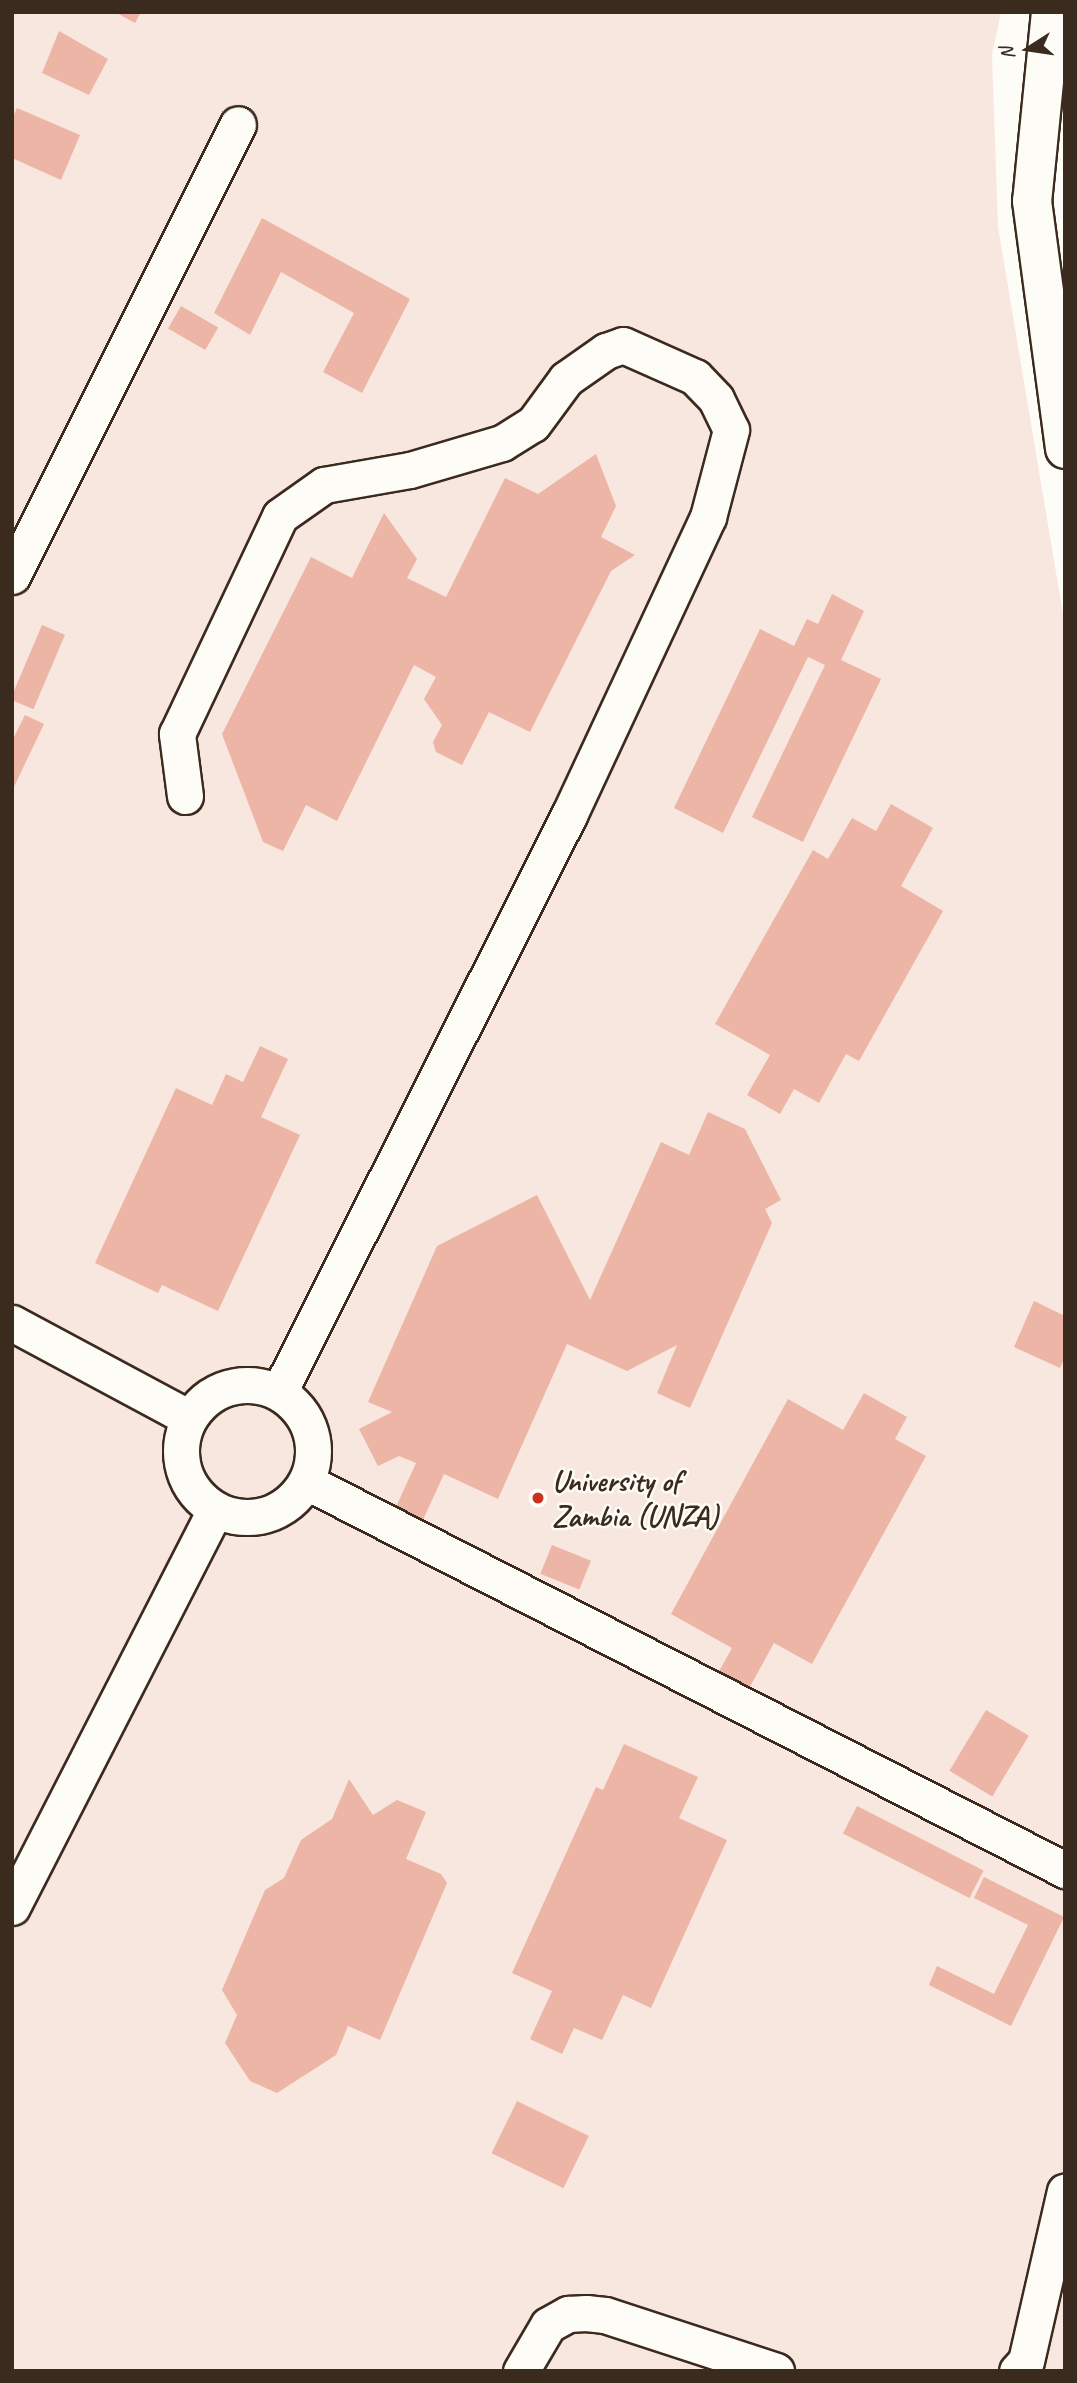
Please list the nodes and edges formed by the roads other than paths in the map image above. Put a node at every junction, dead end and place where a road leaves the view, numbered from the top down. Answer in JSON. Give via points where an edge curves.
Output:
{"nodes":[{"id":1,"x":1051,"y":12,"type":"edge"},
{"id":2,"x":238,"y":124,"type":"dead end"},
{"id":3,"x":1065,"y":449,"type":"edge"},
{"id":4,"x":12,"y":576,"type":"edge"},
{"id":5,"x":185,"y":796,"type":"dead end"},
{"id":6,"x":12,"y":1323,"type":"edge"},
{"id":7,"x":279,"y":1392,"type":"junction"},
{"id":8,"x":189,"y":1418,"type":"junction"},
{"id":9,"x":307,"y":1482,"type":"junction"},
{"id":10,"x":215,"y":1511,"type":"junction"},
{"id":11,"x":1065,"y":1870,"type":"edge"},
{"id":12,"x":12,"y":1908,"type":"edge"},
{"id":13,"x":1065,"y":2191,"type":"edge"},
{"id":14,"x":521,"y":2371,"type":"edge"},
{"id":15,"x":776,"y":2371,"type":"edge"},
{"id":16,"x":1017,"y":2371,"type":"edge"}],
"edges":[{"from":1,"to":3,"type":"main road","via":[[1032,201]]},
{"from":2,"to":4,"type":"lane"},
{"from":5,"to":7,"type":"lane","via":[[177,734],[280,516],[324,485],[410,470],[502,443],[533,424],[566,379],[606,351],[623,345],[695,377],[716,399],[731,430],[708,517],[569,816]]},
{"from":6,"to":8,"type":"lane"},
{"from":7,"to":8,"type":"lane","via":[[245,1384],[212,1393]]},
{"from":7,"to":9,"type":"lane","via":[[303,1416],[313,1448]]},
{"from":8,"to":10,"type":"lane","via":[[180,1452],[190,1486]]},
{"from":9,"to":10,"type":"lane","via":[[283,1508],[261,1515],[249,1518]]},
{"from":9,"to":11,"type":"lane"},
{"from":10,"to":12,"type":"lane"},
{"from":13,"to":16,"type":"lane","via":[[1026,2361]]},
{"from":14,"to":15,"type":"lane","via":[[548,2325],[568,2314],[586,2313],[606,2315]]}]}
